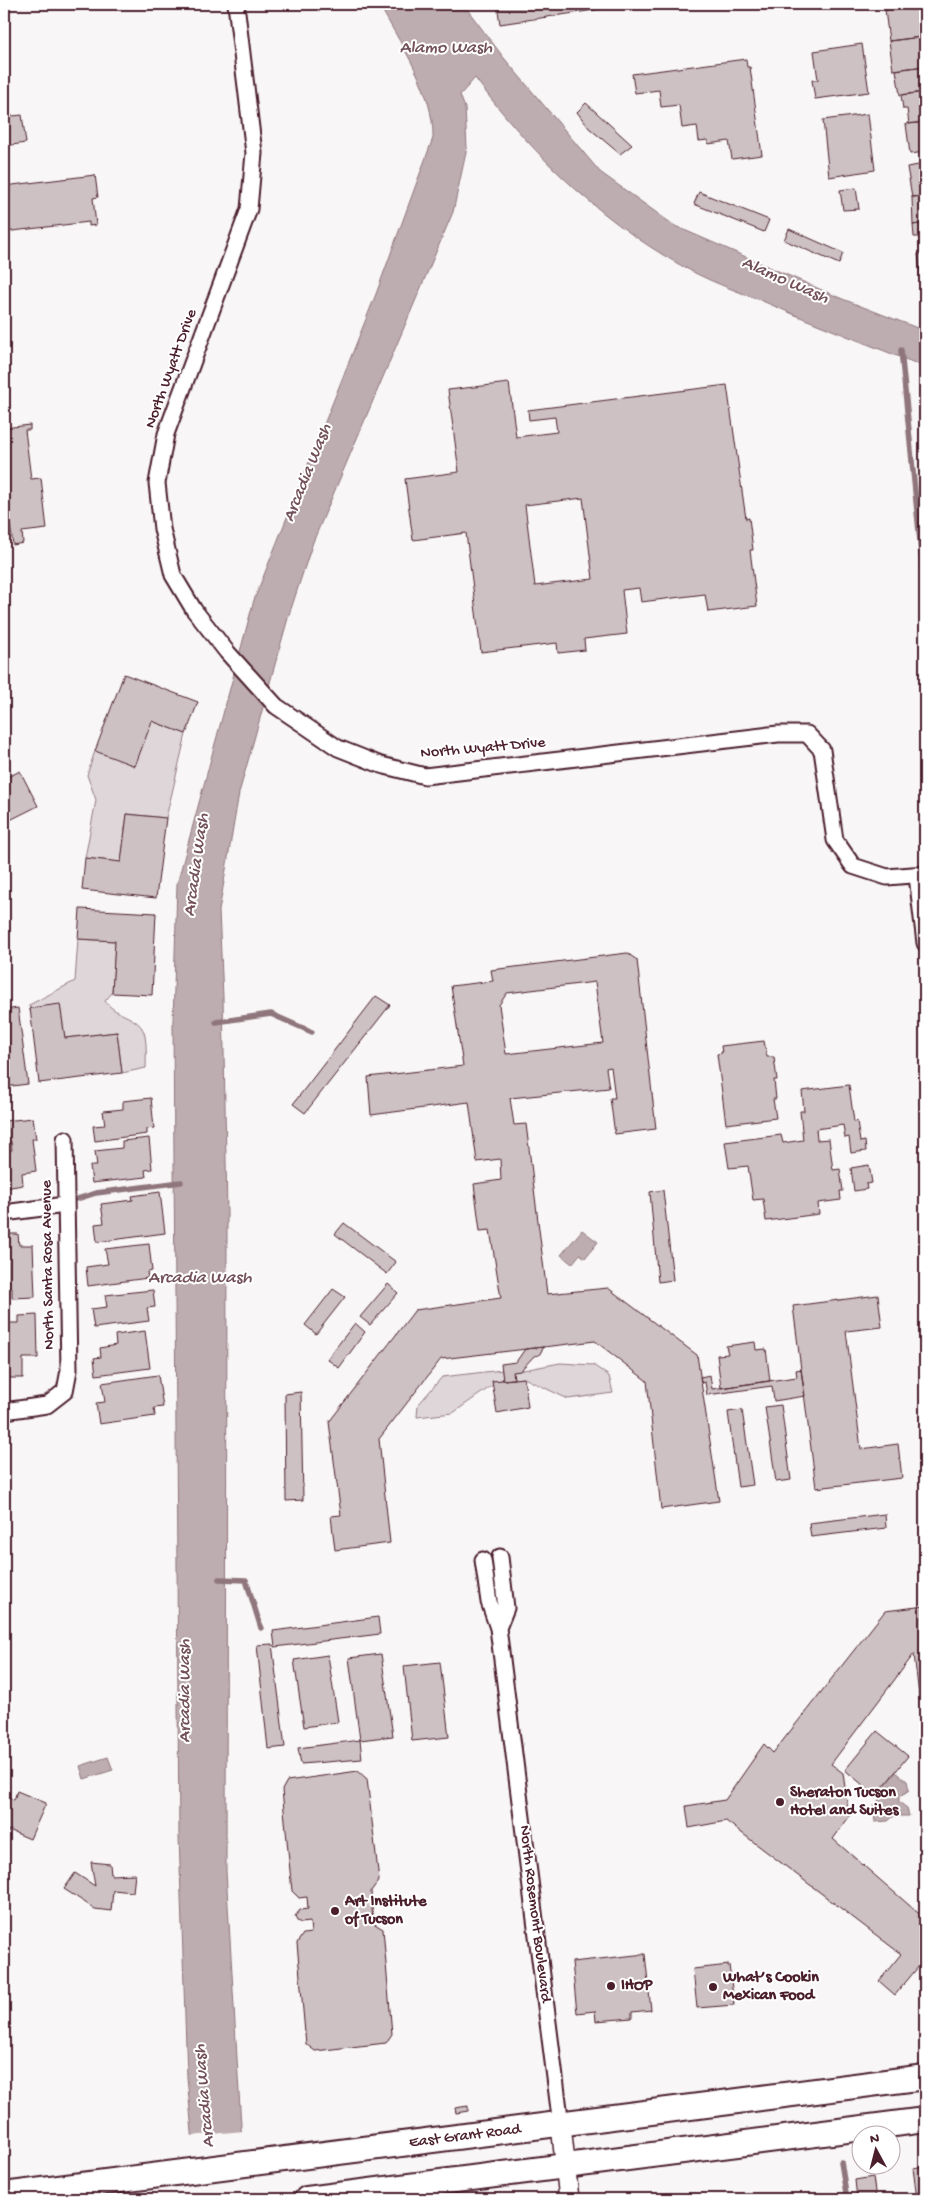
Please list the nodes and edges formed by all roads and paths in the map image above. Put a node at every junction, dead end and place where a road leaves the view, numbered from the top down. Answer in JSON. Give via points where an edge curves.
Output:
{"nodes":[{"id":1,"x":236,"y":4,"type":"edge"},
{"id":2,"x":921,"y":875,"type":"edge"},
{"id":3,"x":925,"y":943,"type":"edge"},
{"id":4,"x":66,"y":1139,"type":"dead end"},
{"id":5,"x":65,"y":1205,"type":"junction"},
{"id":6,"x":4,"y":1213,"type":"edge"},
{"id":7,"x":4,"y":1411,"type":"edge"},
{"id":8,"x":500,"y":1557,"type":"dead end"},
{"id":9,"x":483,"y":1560,"type":"dead end"},
{"id":10,"x":498,"y":1628,"type":"junction"},
{"id":11,"x":925,"y":2077,"type":"edge"},
{"id":12,"x":925,"y":2120,"type":"edge"},
{"id":13,"x":561,"y":2125,"type":"junction"},
{"id":14,"x":566,"y":2166,"type":"junction"},
{"id":15,"x":4,"y":2195,"type":"edge"},
{"id":16,"x":307,"y":2199,"type":"edge"},
{"id":17,"x":569,"y":2199,"type":"edge"}],
"edges":[{"from":1,"to":2,"type":"street","name":"North Wyatt Drive","via":[[254,153],[249,209],[166,434],[157,483],[162,529],[173,575],[194,610],[227,652],[276,706],[338,748],[381,765],[425,776],[778,734],[807,734],[822,750],[835,840],[853,866],[887,877]]},
{"from":2,"to":3,"type":"street","name":"North Wyatt Drive"},
{"from":4,"to":5,"type":"street","name":"North Santa Rosa Avenue"},
{"from":5,"to":6,"type":"street"},
{"from":5,"to":7,"type":"street","name":"North Santa Rosa Avenue","via":[[69,1370],[65,1391],[47,1406]]},
{"from":8,"to":10,"type":"street","name":"North Rosemont Boulevard","via":[[506,1608]]},
{"from":9,"to":10,"type":"street","name":"North Rosemont Boulevard","via":[[489,1602]]},
{"from":10,"to":13,"type":"street","name":"North Rosemont Boulevard"},
{"from":11,"to":13,"type":"main road","name":"East Grant Road"},
{"from":12,"to":14,"type":"main road"},
{"from":13,"to":14,"type":"street","name":"North Rosemont Boulevard"},
{"from":13,"to":15,"type":"main road","name":"East Grant Road"},
{"from":14,"to":16,"type":"main road"},
{"from":14,"to":17,"type":"street","name":"North Rosemont Boulevard"}]}
